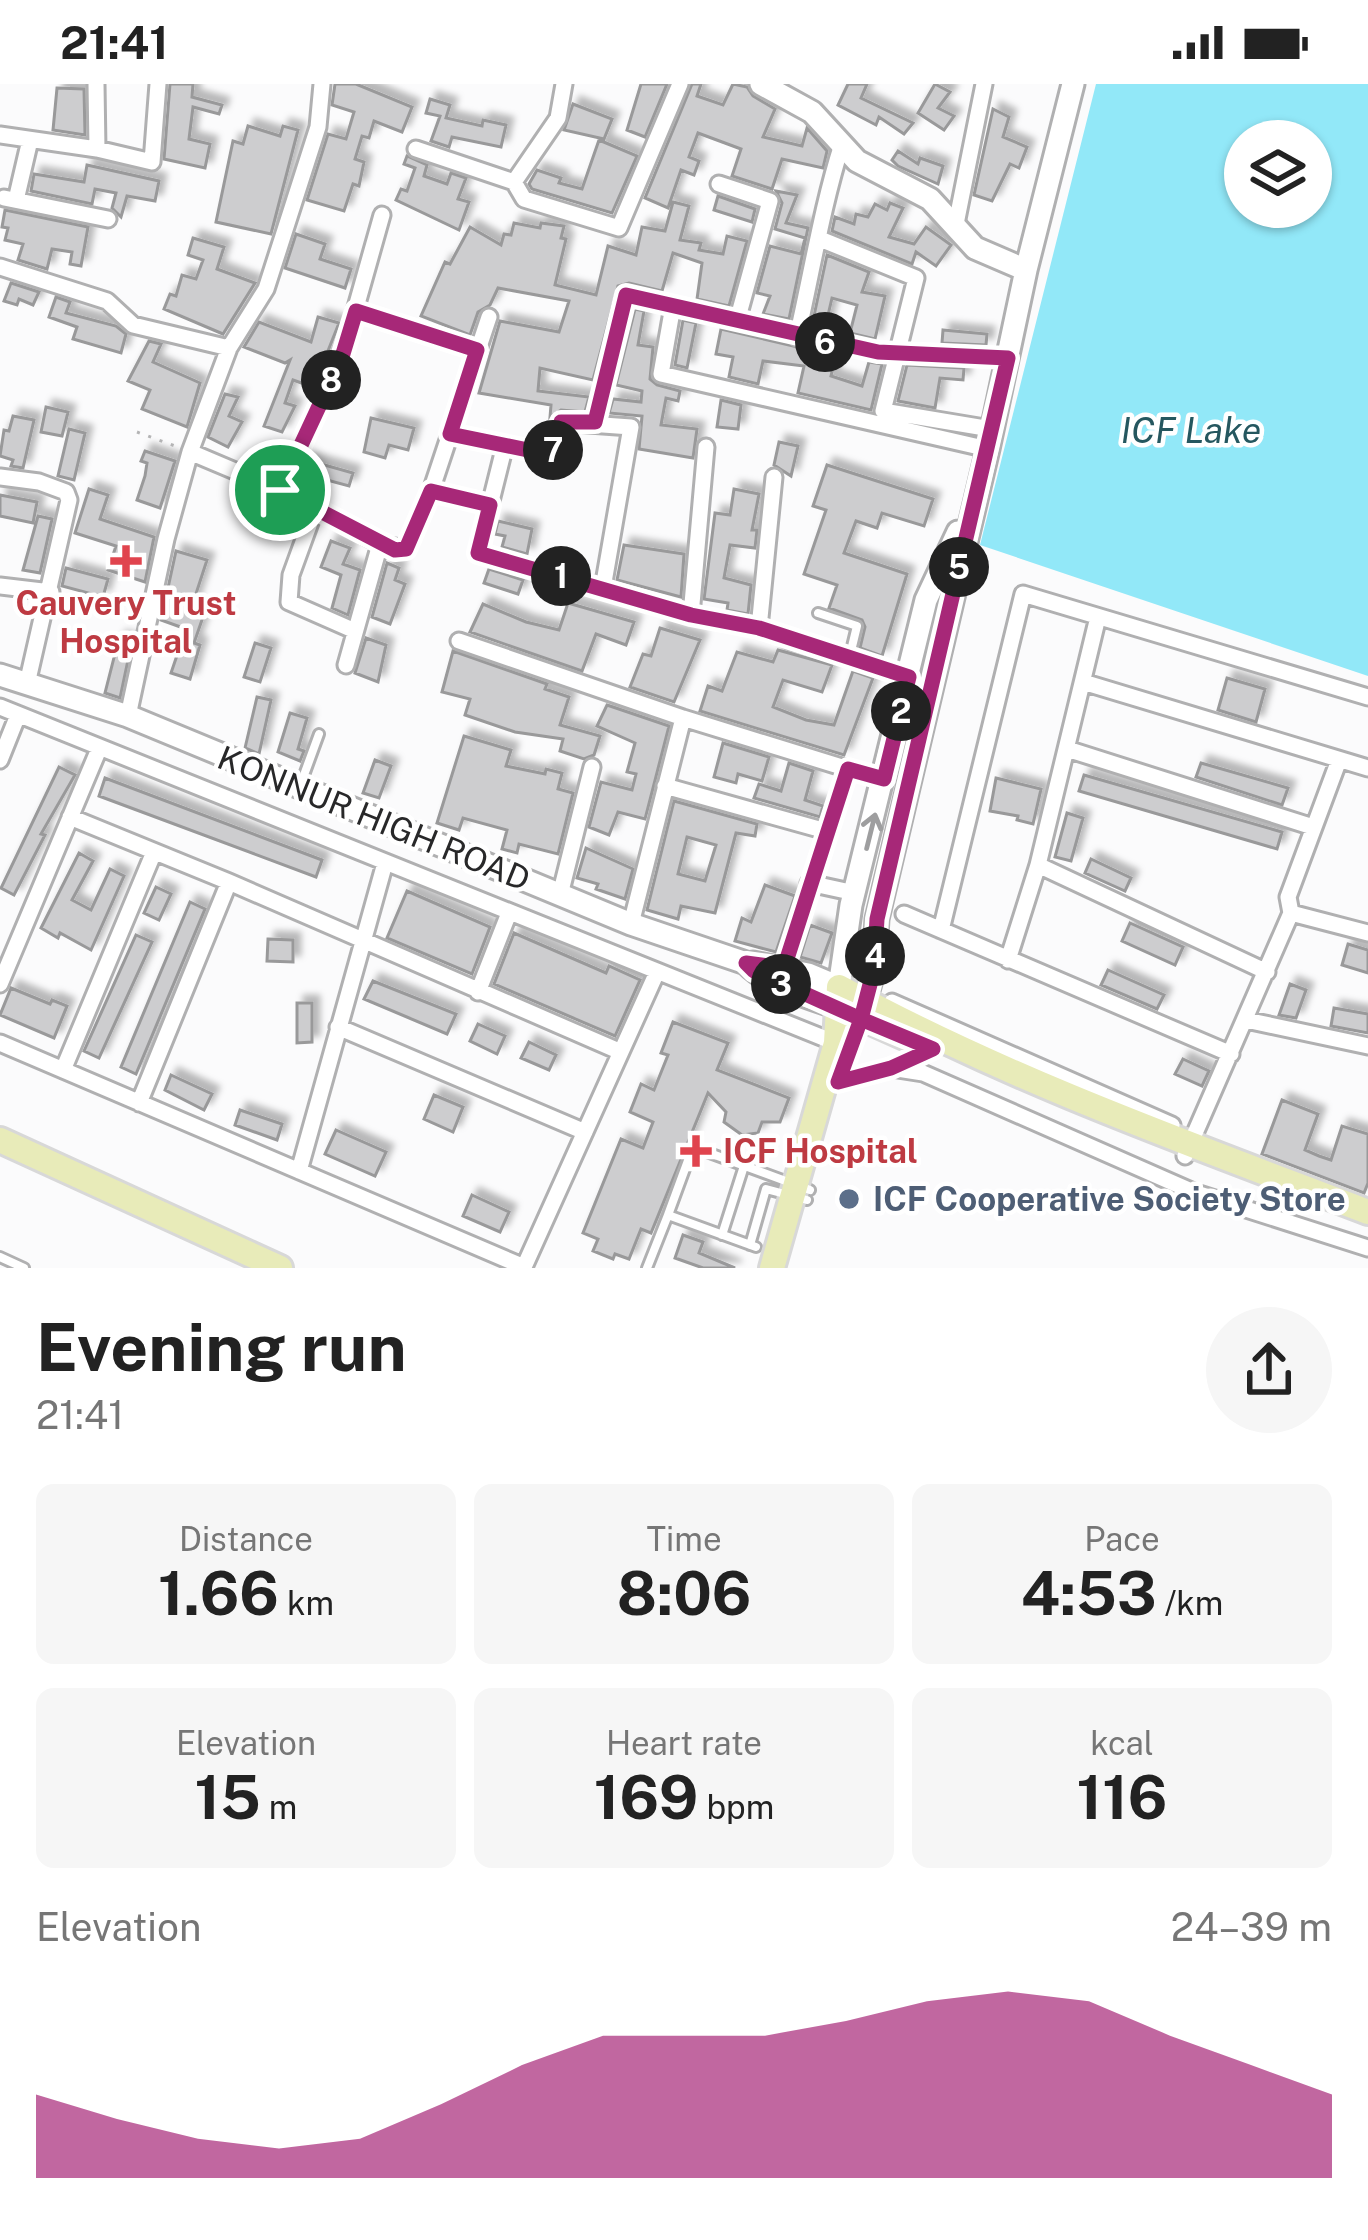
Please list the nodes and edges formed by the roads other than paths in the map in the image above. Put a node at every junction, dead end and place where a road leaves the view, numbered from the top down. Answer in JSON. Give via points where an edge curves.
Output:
{"nodes":[{"id":1,"x":96,"y":84,"type":"edge"},
{"id":2,"x":158,"y":84,"type":"edge"},
{"id":3,"x":322,"y":84,"type":"edge"},
{"id":4,"x":564,"y":84,"type":"edge"},
{"id":5,"x":680,"y":84,"type":"edge"},
{"id":6,"x":760,"y":84,"type":"edge"},
{"id":7,"x":984,"y":84,"type":"edge"},
{"id":8,"x":1072,"y":84,"type":"edge"},
{"id":9,"x":785,"y":90,"type":"edge"},
{"id":10,"x":0,"y":135,"type":"edge"},
{"id":11,"x":30,"y":140,"type":"junction"},
{"id":12,"x":842,"y":144,"type":"junction"},
{"id":13,"x":97,"y":149,"type":"junction"},
{"id":14,"x":416,"y":149,"type":"dead end"},
{"id":15,"x":514,"y":182,"type":"junction"},
{"id":16,"x":719,"y":184,"type":"dead end"},
{"id":17,"x":5,"y":201,"type":"edge"},
{"id":18,"x":382,"y":214,"type":"dead end"},
{"id":19,"x":108,"y":219,"type":"dead end"},
{"id":20,"x":956,"y":224,"type":"junction"},
{"id":21,"x":820,"y":239,"type":"junction"},
{"id":22,"x":0,"y":266,"type":"edge"},
{"id":23,"x":1026,"y":270,"type":"junction"},
{"id":24,"x":673,"y":306,"type":"junction"},
{"id":25,"x":356,"y":311,"type":"junction"},
{"id":26,"x":489,"y":316,"type":"dead end"},
{"id":27,"x":737,"y":321,"type":"junction"},
{"id":28,"x":796,"y":337,"type":"junction"},
{"id":29,"x":229,"y":348,"type":"junction"},
{"id":30,"x":477,"y":350,"type":"junction"},
{"id":31,"x":896,"y":352,"type":"junction"},
{"id":32,"x":1008,"y":358,"type":"junction"},
{"id":33,"x":595,"y":422,"type":"junction"},
{"id":34,"x":450,"y":434,"type":"junction"},
{"id":35,"x":989,"y":439,"type":"junction"},
{"id":36,"x":505,"y":446,"type":"junction"},
{"id":37,"x":706,"y":447,"type":"dead end"},
{"id":38,"x":190,"y":452,"type":"junction"},
{"id":39,"x":0,"y":477,"type":"edge"},
{"id":40,"x":774,"y":477,"type":"dead end"},
{"id":41,"x":977,"y":488,"type":"junction"},
{"id":42,"x":280,"y":490,"type":"junction"},
{"id":43,"x":431,"y":491,"type":"junction"},
{"id":44,"x":490,"y":505,"type":"junction"},
{"id":45,"x":315,"y":509,"type":"junction"},
{"id":46,"x":380,"y":544,"type":"junction"},
{"id":47,"x":0,"y":586,"type":"edge"},
{"id":48,"x":603,"y":588,"type":"junction"},
{"id":49,"x":51,"y":592,"type":"junction"},
{"id":50,"x":818,"y":613,"type":"dead end"},
{"id":51,"x":691,"y":615,"type":"junction"},
{"id":52,"x":1098,"y":617,"type":"junction"},
{"id":53,"x":759,"y":628,"type":"junction"},
{"id":54,"x":356,"y":631,"type":"junction"},
{"id":55,"x":459,"y":641,"type":"dead end"},
{"id":56,"x":849,"y":660,"type":"junction"},
{"id":57,"x":346,"y":665,"type":"dead end"},
{"id":58,"x":0,"y":675,"type":"edge"},
{"id":59,"x":909,"y":677,"type":"junction"},
{"id":60,"x":1084,"y":682,"type":"junction"},
{"id":61,"x":27,"y":684,"type":"junction"},
{"id":62,"x":1368,"y":697,"type":"edge"},
{"id":63,"x":0,"y":707,"type":"edge"},
{"id":64,"x":18,"y":715,"type":"junction"},
{"id":65,"x":128,"y":716,"type":"junction"},
{"id":66,"x":683,"y":718,"type":"junction"},
{"id":67,"x":319,"y":734,"type":"dead end"},
{"id":68,"x":99,"y":749,"type":"junction"},
{"id":69,"x":1067,"y":749,"type":"junction"},
{"id":70,"x":0,"y":760,"type":"edge"},
{"id":71,"x":1339,"y":760,"type":"junction"},
{"id":72,"x":592,"y":767,"type":"dead end"},
{"id":73,"x":1368,"y":768,"type":"edge"},
{"id":74,"x":848,"y":769,"type":"junction"},
{"id":75,"x":884,"y":779,"type":"junction"},
{"id":76,"x":665,"y":786,"type":"junction"},
{"id":77,"x":300,"y":787,"type":"junction"},
{"id":78,"x":70,"y":818,"type":"junction"},
{"id":79,"x":1313,"y":827,"type":"junction"},
{"id":80,"x":826,"y":832,"type":"junction"},
{"id":81,"x":154,"y":851,"type":"junction"},
{"id":82,"x":386,"y":863,"type":"junction"},
{"id":83,"x":1038,"y":865,"type":"junction"},
{"id":84,"x":229,"y":882,"type":"junction"},
{"id":85,"x":809,"y":883,"type":"junction"},
{"id":86,"x":855,"y":891,"type":"junction"},
{"id":87,"x":560,"y":895,"type":"junction"},
{"id":88,"x":881,"y":904,"type":"junction"},
{"id":89,"x":509,"y":913,"type":"junction"},
{"id":90,"x":1291,"y":913,"type":"junction"},
{"id":91,"x":904,"y":914,"type":"dead end"},
{"id":92,"x":631,"y":924,"type":"junction"},
{"id":93,"x":941,"y":930,"type":"junction"},
{"id":94,"x":1368,"y":933,"type":"edge"},
{"id":95,"x":361,"y":942,"type":"junction"},
{"id":96,"x":1008,"y":960,"type":"junction"},
{"id":97,"x":746,"y":963,"type":"junction"},
{"id":98,"x":784,"y":968,"type":"junction"},
{"id":99,"x":657,"y":972,"type":"junction"},
{"id":100,"x":1267,"y":972,"type":"junction"},
{"id":101,"x":0,"y":984,"type":"edge"},
{"id":102,"x":478,"y":992,"type":"junction"},
{"id":103,"x":858,"y":1003,"type":"junction"},
{"id":104,"x":1246,"y":1020,"type":"junction"},
{"id":105,"x":338,"y":1027,"type":"junction"},
{"id":106,"x":0,"y":1043,"type":"edge"},
{"id":107,"x":836,"y":1043,"type":"junction"},
{"id":108,"x":1368,"y":1046,"type":"edge"},
{"id":109,"x":933,"y":1049,"type":"junction"},
{"id":110,"x":621,"y":1052,"type":"junction"},
{"id":111,"x":1232,"y":1054,"type":"junction"},
{"id":112,"x":891,"y":1068,"type":"junction"},
{"id":113,"x":63,"y":1070,"type":"junction"},
{"id":114,"x":838,"y":1082,"type":"junction"},
{"id":115,"x":139,"y":1103,"type":"junction"},
{"id":116,"x":585,"y":1132,"type":"junction"},
{"id":117,"x":0,"y":1140,"type":"edge"},
{"id":118,"x":1191,"y":1145,"type":"junction"},
{"id":119,"x":0,"y":1154,"type":"edge"},
{"id":120,"x":744,"y":1166,"type":"junction"},
{"id":121,"x":298,"y":1171,"type":"junction"},
{"id":122,"x":800,"y":1192,"type":"junction"},
{"id":123,"x":1368,"y":1209,"type":"edge"},
{"id":124,"x":668,"y":1215,"type":"junction"},
{"id":125,"x":1368,"y":1227,"type":"edge"},
{"id":126,"x":722,"y":1235,"type":"junction"},
{"id":127,"x":1368,"y":1248,"type":"edge"},
{"id":128,"x":760,"y":1254,"type":"edge"},
{"id":129,"x":0,"y":1257,"type":"edge"},
{"id":130,"x":24,"y":1268,"type":"edge"},
{"id":131,"x":242,"y":1268,"type":"edge"},
{"id":132,"x":280,"y":1268,"type":"edge"},
{"id":133,"x":647,"y":1268,"type":"edge"},
{"id":134,"x":787,"y":1268,"type":"edge"}],
"edges":[{"from":1,"to":13,"type":"street"},
{"from":2,"to":13,"type":"street","via":[[152,163]]},
{"from":3,"to":29,"type":"street","via":[[318,127],[266,289]]},
{"from":4,"to":15,"type":"street","via":[[558,118]]},
{"from":5,"to":15,"type":"street","via":[[619,228],[524,199]]},
{"from":6,"to":9,"type":"main road"},
{"from":7,"to":20,"type":"street"},
{"from":8,"to":23,"type":"main road"},
{"from":9,"to":12,"type":"main road"},
{"from":10,"to":11,"type":"street"},
{"from":11,"to":13,"type":"street"},
{"from":11,"to":17,"type":"street"},
{"from":12,"to":20,"type":"main road"},
{"from":12,"to":21,"type":"street"},
{"from":14,"to":15,"type":"street"},
{"from":16,"to":27,"type":"street","via":[[770,201]]},
{"from":17,"to":19,"type":"street"},
{"from":18,"to":25,"type":"street"},
{"from":20,"to":23,"type":"main road","via":[[975,248]]},
{"from":21,"to":28,"type":"street"},
{"from":21,"to":31,"type":"street","via":[[916,278]]},
{"from":22,"to":29,"type":"street","via":[[107,301],[133,325]]},
{"from":23,"to":32,"type":"main road"},
{"from":24,"to":27,"type":"street"},
{"from":24,"to":33,"type":"street","via":[[626,295]]},
{"from":24,"to":35,"type":"street","via":[[662,374]]},
{"from":25,"to":30,"type":"street"},
{"from":25,"to":42,"type":"street"},
{"from":26,"to":30,"type":"street"},
{"from":27,"to":28,"type":"street"},
{"from":28,"to":31,"type":"street"},
{"from":29,"to":38,"type":"street"},
{"from":30,"to":34,"type":"street"},
{"from":31,"to":32,"type":"street"},
{"from":31,"to":35,"type":"street","via":[[883,411]]},
{"from":32,"to":35,"type":"main road"},
{"from":33,"to":36,"type":"street","via":[[561,422],[552,455]]},
{"from":33,"to":48,"type":"street","via":[[632,427]]},
{"from":34,"to":36,"type":"street"},
{"from":34,"to":43,"type":"street"},
{"from":35,"to":41,"type":"main road"},
{"from":36,"to":44,"type":"street"},
{"from":37,"to":51,"type":"street"},
{"from":38,"to":42,"type":"street"},
{"from":38,"to":65,"type":"street"},
{"from":39,"to":49,"type":"street","via":[[66,492]]},
{"from":40,"to":53,"type":"street"},
{"from":41,"to":59,"type":"main road","via":[[926,600]]},
{"from":41,"to":88,"type":"main road"},
{"from":42,"to":45,"type":"street"},
{"from":43,"to":44,"type":"street"},
{"from":43,"to":46,"type":"street","via":[[406,549]]},
{"from":44,"to":48,"type":"street","via":[[478,553]]},
{"from":45,"to":46,"type":"street"},
{"from":45,"to":54,"type":"street","via":[[289,602]]},
{"from":46,"to":54,"type":"street"},
{"from":47,"to":49,"type":"street"},
{"from":48,"to":51,"type":"street"},
{"from":49,"to":61,"type":"street"},
{"from":50,"to":56,"type":"lane","via":[[857,626]]},
{"from":51,"to":53,"type":"street"},
{"from":52,"to":60,"type":"street"},
{"from":52,"to":62,"type":"street"},
{"from":52,"to":93,"type":"street","via":[[1023,594]]},
{"from":53,"to":56,"type":"street"},
{"from":54,"to":57,"type":"street"},
{"from":55,"to":66,"type":"street"},
{"from":56,"to":59,"type":"street"},
{"from":58,"to":61,"type":"main road","name":"KONNUR HIGH ROAD"},
{"from":59,"to":75,"type":"main road"},
{"from":60,"to":69,"type":"street"},
{"from":60,"to":71,"type":"street"},
{"from":61,"to":65,"type":"main road","name":"KONNUR HIGH ROAD"},
{"from":63,"to":64,"type":"street"},
{"from":64,"to":68,"type":"street"},
{"from":64,"to":70,"type":"street"},
{"from":65,"to":77,"type":"main road","name":"KONNUR HIGH ROAD"},
{"from":66,"to":74,"type":"street"},
{"from":66,"to":76,"type":"street"},
{"from":67,"to":77,"type":"lane"},
{"from":68,"to":78,"type":"street"},
{"from":68,"to":82,"type":"street"},
{"from":69,"to":79,"type":"street"},
{"from":69,"to":83,"type":"street"},
{"from":71,"to":73,"type":"street"},
{"from":71,"to":79,"type":"street"},
{"from":72,"to":87,"type":"street"},
{"from":74,"to":75,"type":"street"},
{"from":74,"to":80,"type":"street"},
{"from":86,"to":75,"type":"main road","one_way":true},
{"from":76,"to":80,"type":"street"},
{"from":76,"to":92,"type":"street"},
{"from":77,"to":87,"type":"main road","name":"KONNUR HIGH ROAD"},
{"from":78,"to":81,"type":"street"},
{"from":78,"to":101,"type":"street"},
{"from":79,"to":90,"type":"street","via":[[1288,897]]},
{"from":80,"to":85,"type":"street"},
{"from":81,"to":84,"type":"street"},
{"from":81,"to":113,"type":"street"},
{"from":82,"to":89,"type":"street"},
{"from":82,"to":95,"type":"street"},
{"from":83,"to":96,"type":"street"},
{"from":83,"to":100,"type":"street"},
{"from":84,"to":95,"type":"street"},
{"from":84,"to":115,"type":"street"},
{"from":85,"to":86,"type":"street"},
{"from":85,"to":98,"type":"street"},
{"from":86,"to":88,"type":"street"},
{"from":86,"to":103,"type":"main road"},
{"from":87,"to":92,"type":"main road","name":"KONNUR HIGH ROAD"},
{"from":88,"to":103,"type":"main road","via":[[874,969]]},
{"from":89,"to":99,"type":"street"},
{"from":89,"to":102,"type":"street"},
{"from":90,"to":94,"type":"street"},
{"from":90,"to":100,"type":"street"},
{"from":91,"to":93,"type":"street"},
{"from":92,"to":97,"type":"main road","name":"KONNUR HIGH ROAD"},
{"from":93,"to":96,"type":"street"},
{"from":95,"to":102,"type":"street"},
{"from":95,"to":105,"type":"street"},
{"from":96,"to":111,"type":"street"},
{"from":97,"to":98,"type":"main road","name":"KONNUR HIGH ROAD"},
{"from":97,"to":103,"type":"main road","name":"KONNUR HIGH ROAD","via":[[799,993]]},
{"from":98,"to":103,"type":"main road","name":"KONNUR HIGH ROAD"},
{"from":99,"to":107,"type":"street"},
{"from":99,"to":110,"type":"street"},
{"from":100,"to":104,"type":"street"},
{"from":102,"to":110,"type":"street"},
{"from":103,"to":107,"type":"main road"},
{"from":103,"to":109,"type":"main road","name":"KONNUR HIGH ROAD"},
{"from":103,"to":114,"type":"main road"},
{"from":103,"to":118,"type":"main road"},
{"from":104,"to":108,"type":"street"},
{"from":104,"to":111,"type":"street"},
{"from":105,"to":116,"type":"street"},
{"from":105,"to":121,"type":"street"},
{"from":106,"to":113,"type":"street"},
{"from":107,"to":122,"type":"main road"},
{"from":109,"to":112,"type":"street"},
{"from":109,"to":118,"type":"main road","name":"KONNUR HIGH ROAD"},
{"from":110,"to":116,"type":"street"},
{"from":111,"to":118,"type":"street"},
{"from":112,"to":114,"type":"street"},
{"from":112,"to":127,"type":"street","via":[[923,1073],[1196,1193]]},
{"from":113,"to":115,"type":"street"},
{"from":114,"to":122,"type":"main road"},
{"from":115,"to":121,"type":"street"},
{"from":116,"to":121,"type":"street","via":[[524,1267]]},
{"from":117,"to":132,"type":"main road"},
{"from":118,"to":123,"type":"main road"},
{"from":118,"to":125,"type":"main road","name":"KONNUR HIGH ROAD"},
{"from":119,"to":131,"type":"main road"},
{"from":120,"to":122,"type":"lane"},
{"from":120,"to":124,"type":"lane","via":[[693,1147]]},
{"from":120,"to":126,"type":"lane"},
{"from":122,"to":128,"type":"main road"},
{"from":122,"to":134,"type":"main road"},
{"from":124,"to":126,"type":"lane"},
{"from":124,"to":133,"type":"lane"},
{"from":126,"to":128,"type":"lane"},
{"from":129,"to":130,"type":"lane"}]}
